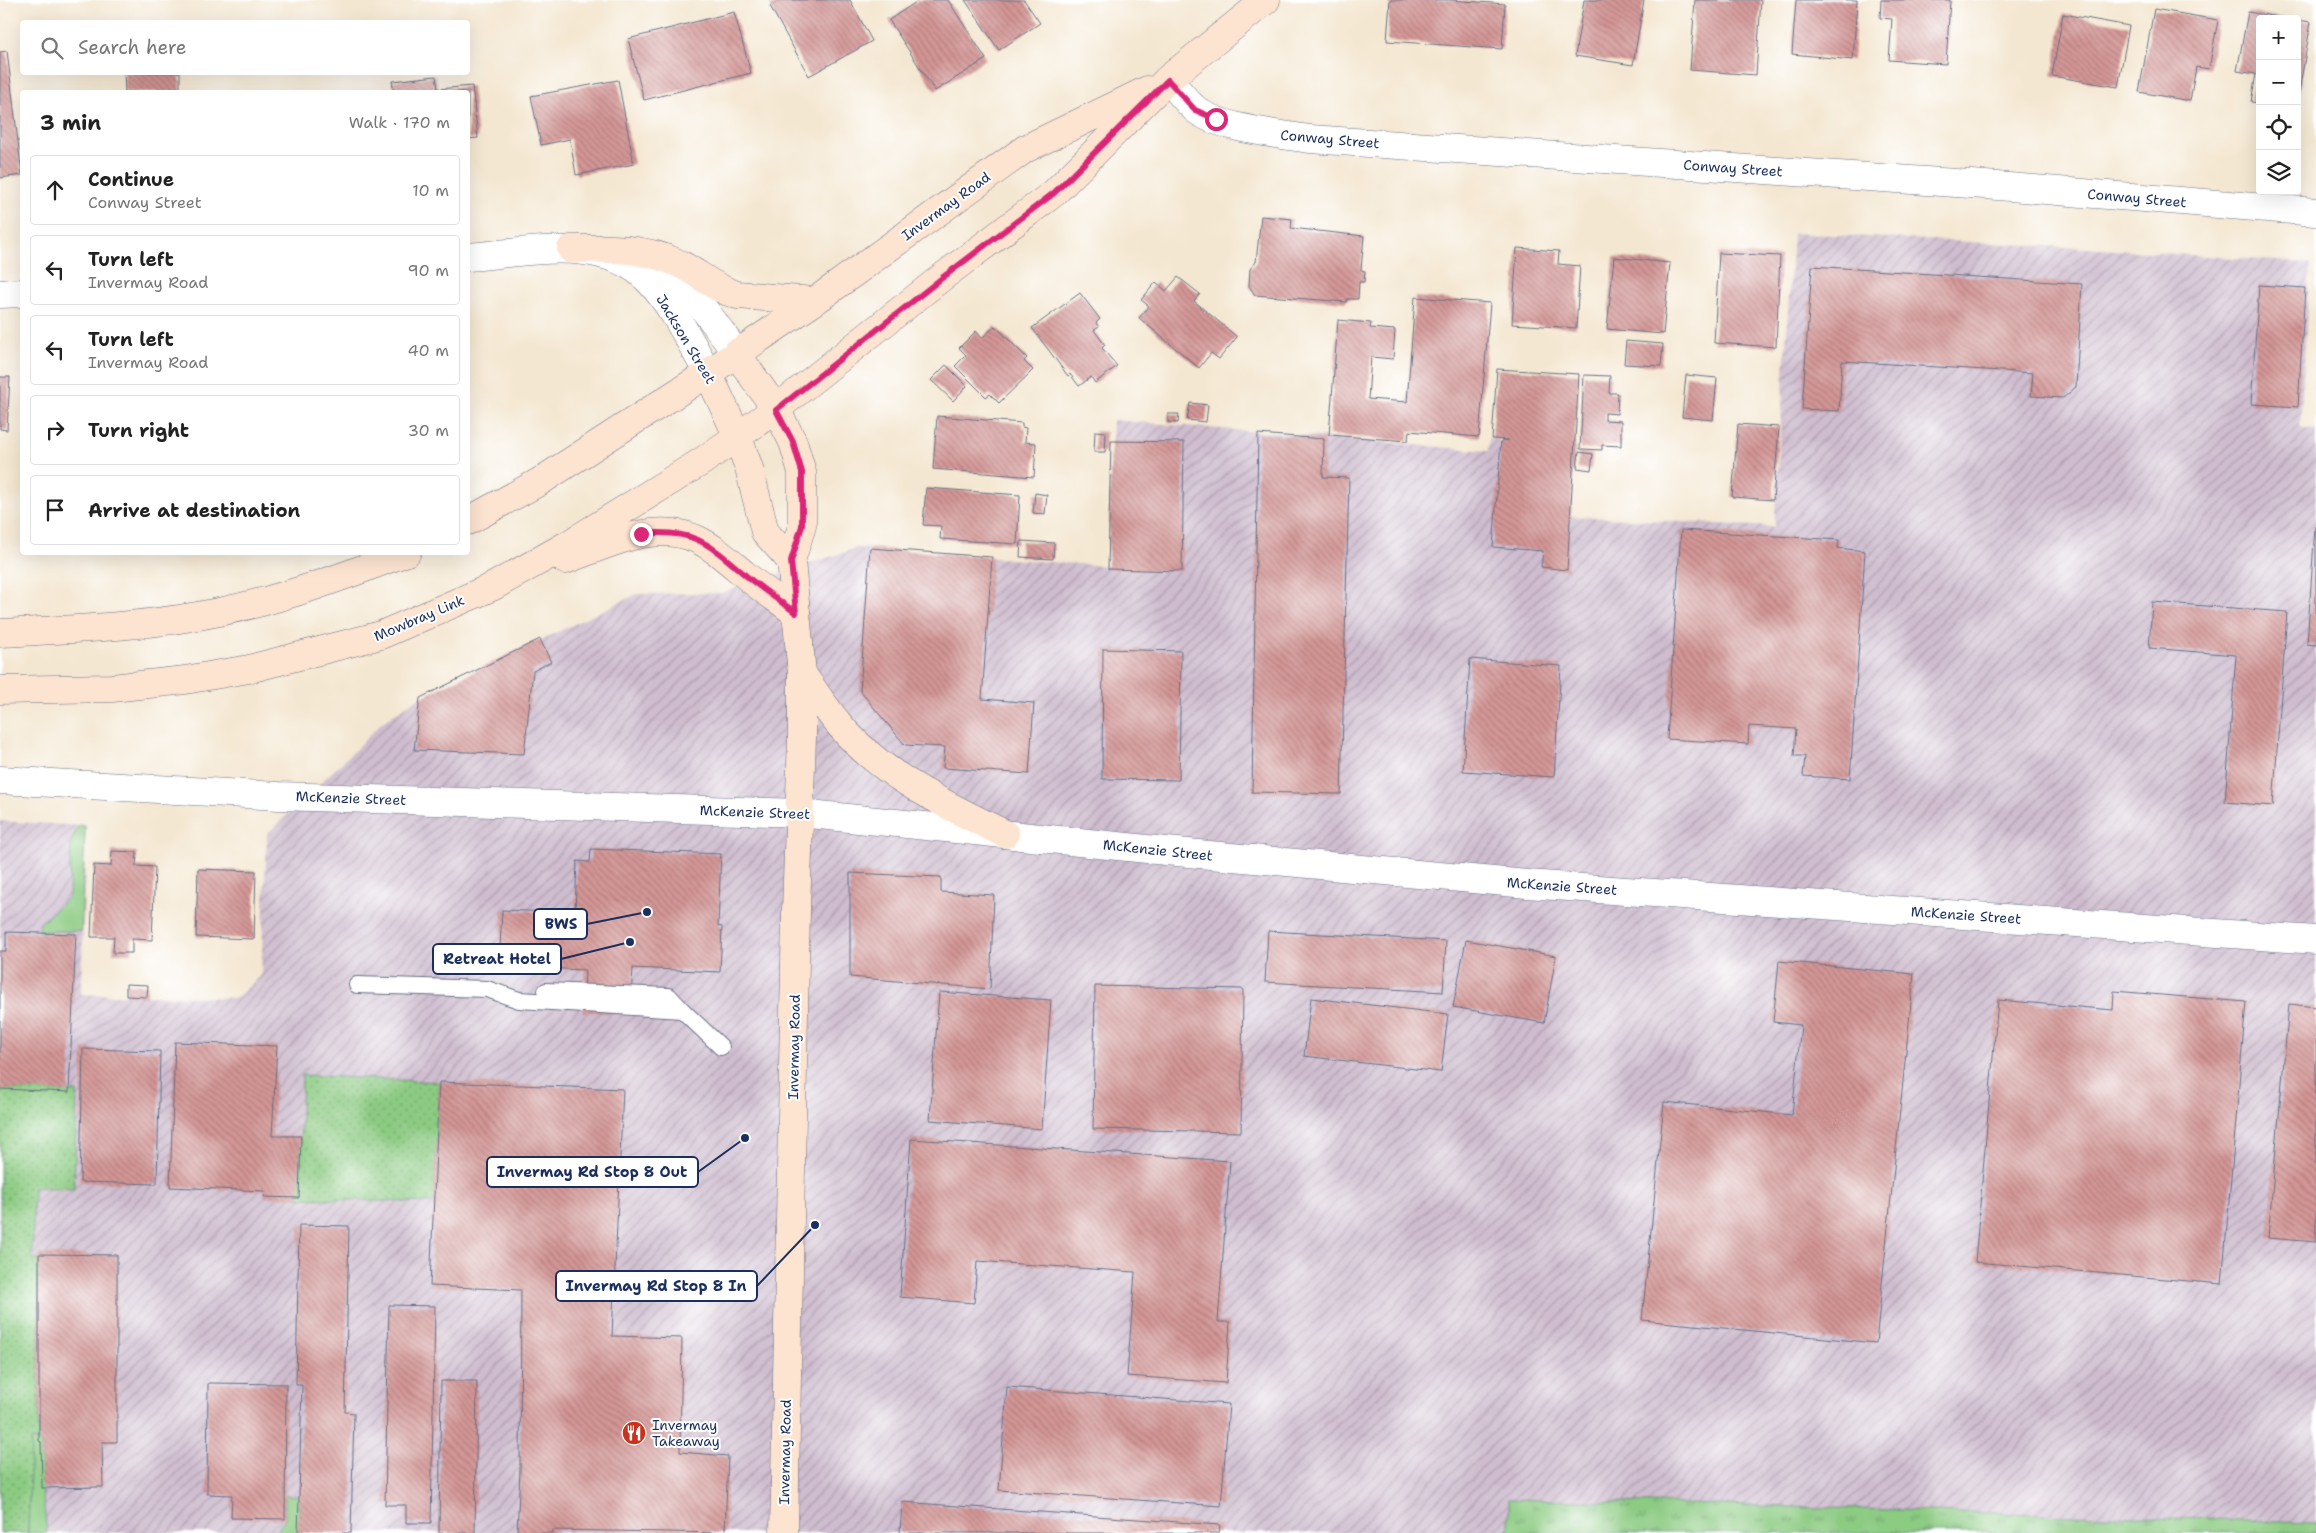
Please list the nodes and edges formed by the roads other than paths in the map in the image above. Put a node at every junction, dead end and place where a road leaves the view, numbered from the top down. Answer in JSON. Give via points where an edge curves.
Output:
{"nodes":[{"id":1,"x":1266,"y":0,"type":"edge"},
{"id":2,"x":1168,"y":80,"type":"junction"},
{"id":3,"x":2316,"y":212,"type":"edge"},
{"id":4,"x":604,"y":248,"type":"junction"},
{"id":5,"x":571,"y":249,"type":"junction"},
{"id":6,"x":470,"y":257,"type":"edge"},
{"id":7,"x":20,"y":293,"type":"edge"},
{"id":8,"x":0,"y":294,"type":"edge"},
{"id":9,"x":814,"y":301,"type":"junction"},
{"id":10,"x":736,"y":353,"type":"junction"},
{"id":11,"x":708,"y":373,"type":"junction"},
{"id":12,"x":776,"y":410,"type":"junction"},
{"id":13,"x":737,"y":435,"type":"junction"},
{"id":14,"x":470,"y":520,"type":"edge"},
{"id":15,"x":399,"y":555,"type":"edge"},
{"id":16,"x":791,"y":561,"type":"junction"},
{"id":17,"x":492,"y":587,"type":"junction"},
{"id":18,"x":796,"y":613,"type":"junction"},
{"id":19,"x":0,"y":633,"type":"edge"},
{"id":20,"x":802,"y":674,"type":"junction"},
{"id":21,"x":0,"y":690,"type":"edge"},
{"id":22,"x":0,"y":780,"type":"edge"},
{"id":23,"x":800,"y":812,"type":"junction"},
{"id":24,"x":1005,"y":834,"type":"junction"},
{"id":25,"x":2316,"y":940,"type":"edge"},
{"id":26,"x":357,"y":985,"type":"dead end"},
{"id":27,"x":722,"y":1047,"type":"dead end"},
{"id":28,"x":784,"y":1533,"type":"edge"}],
"edges":[{"from":1,"to":2,"type":"main road","name":"Invermay Road"},
{"from":2,"to":3,"type":"street","name":"Conway Street","via":[[1195,110],[1208,116],[1244,129],[1310,139]]},
{"from":2,"to":9,"type":"main road","name":"Invermay Road","via":[[1025,149]]},
{"from":2,"to":12,"type":"main road","name":"Invermay Road","via":[[1054,193]]},
{"from":4,"to":5,"type":"main road"},
{"from":4,"to":9,"type":"main road","via":[[650,253],[681,265],[718,288],[737,295]]},
{"from":4,"to":10,"type":"street","name":"Jackson Street","via":[[643,258],[671,276],[704,308]]},
{"from":5,"to":6,"type":"street","name":"Jackson Street"},
{"from":5,"to":11,"type":"street","name":"Jackson Street","via":[[620,261],[648,280],[672,311]]},
{"from":7,"to":8,"type":"street"},
{"from":9,"to":10,"type":"main road","name":"Invermay Road"},
{"from":10,"to":11,"type":"main road","name":"Invermay Road"},
{"from":10,"to":12,"type":"main road","name":"Invermay Road"},
{"from":11,"to":13,"type":"main road","name":"Jackson Street"},
{"from":11,"to":14,"type":"main road","via":[[539,482]]},
{"from":12,"to":13,"type":"main road","name":"Invermay Road"},
{"from":12,"to":16,"type":"main road","name":"Invermay Road","via":[[793,442],[802,472],[802,526]]},
{"from":13,"to":16,"type":"main road","via":[[765,532]]},
{"from":13,"to":17,"type":"main road","name":"Mowbray Link","via":[[704,460],[569,544]]},
{"from":15,"to":19,"type":"main road","via":[[314,588],[219,612],[140,624]]},
{"from":16,"to":18,"type":"main road","name":"Invermay Road"},
{"from":17,"to":18,"type":"main road","via":[[625,538],[672,534],[699,540],[717,549]]},
{"from":17,"to":21,"type":"main road","name":"Mowbray Link","via":[[381,635],[249,669],[112,688]]},
{"from":18,"to":20,"type":"main road","name":"Invermay Road"},
{"from":20,"to":23,"type":"main road","name":"Invermay Road"},
{"from":20,"to":24,"type":"main road","via":[[838,724],[889,770],[911,786]]},
{"from":22,"to":23,"type":"street","name":"McKenzie Street","via":[[279,796]]},
{"from":23,"to":24,"type":"street","name":"McKenzie Street"},
{"from":23,"to":28,"type":"main road","name":"Invermay Road"},
{"from":24,"to":25,"type":"street","name":"McKenzie Street","via":[[1527,884]]},
{"from":26,"to":27,"type":"lane","via":[[487,989],[519,1000],[682,1010]]}]}
